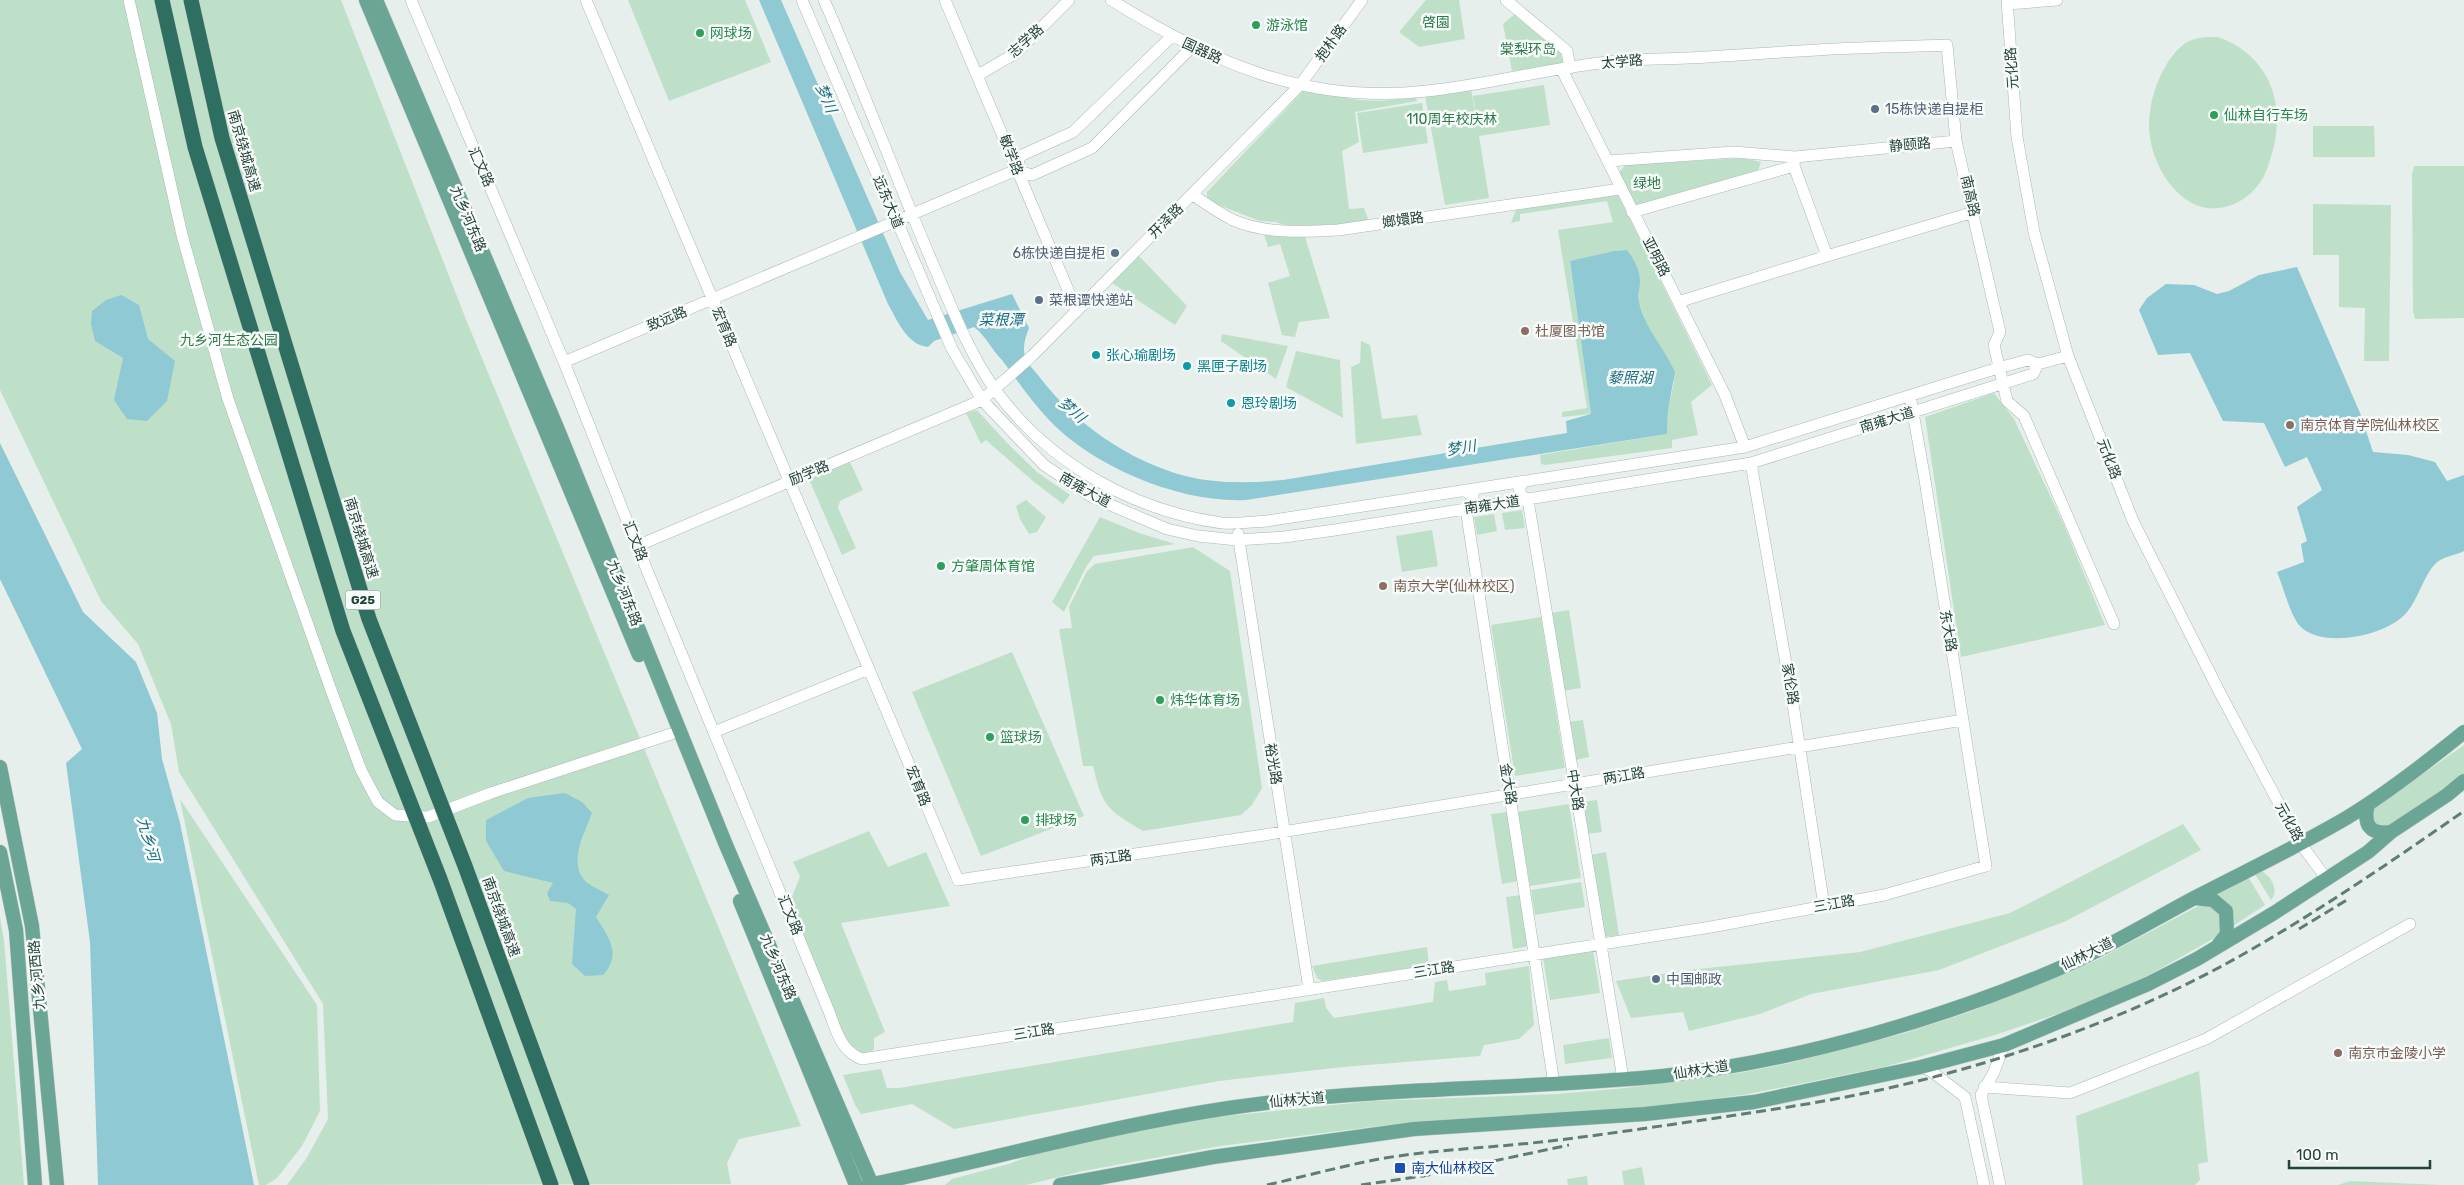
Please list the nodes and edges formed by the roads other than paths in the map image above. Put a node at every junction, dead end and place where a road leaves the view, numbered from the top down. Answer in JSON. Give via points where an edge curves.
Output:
{"nodes":[{"id":1,"x":129,"y":0,"type":"edge"},
{"id":2,"x":162,"y":0,"type":"edge"},
{"id":3,"x":191,"y":0,"type":"edge"},
{"id":4,"x":366,"y":0,"type":"edge"},
{"id":5,"x":376,"y":0,"type":"edge"},
{"id":6,"x":411,"y":0,"type":"edge"},
{"id":7,"x":586,"y":0,"type":"edge"},
{"id":8,"x":802,"y":0,"type":"edge"},
{"id":9,"x":824,"y":0,"type":"edge"},
{"id":10,"x":945,"y":0,"type":"edge"},
{"id":11,"x":1069,"y":0,"type":"edge"},
{"id":12,"x":1111,"y":0,"type":"edge"},
{"id":13,"x":1362,"y":0,"type":"edge"},
{"id":14,"x":1506,"y":0,"type":"edge"},
{"id":15,"x":2057,"y":0,"type":"edge"},
{"id":16,"x":2007,"y":2,"type":"edge"},
{"id":17,"x":1171,"y":37,"type":"junction"},
{"id":18,"x":1947,"y":45,"type":"joint"},
{"id":19,"x":1192,"y":46,"type":"junction"},
{"id":20,"x":1566,"y":69,"type":"junction"},
{"id":21,"x":978,"y":75,"type":"junction"},
{"id":22,"x":1300,"y":86,"type":"junction"},
{"id":23,"x":1956,"y":141,"type":"junction"},
{"id":24,"x":1608,"y":161,"type":"junction"},
{"id":25,"x":1795,"y":162,"type":"junction"},
{"id":26,"x":1016,"y":170,"type":"junction"},
{"id":27,"x":1620,"y":189,"type":"junction"},
{"id":28,"x":1193,"y":195,"type":"junction"},
{"id":29,"x":1632,"y":212,"type":"junction"},
{"id":30,"x":1974,"y":212,"type":"junction"},
{"id":31,"x":911,"y":216,"type":"junction"},
{"id":32,"x":897,"y":222,"type":"junction"},
{"id":33,"x":1827,"y":256,"type":"junction"},
{"id":34,"x":712,"y":300,"type":"junction"},
{"id":35,"x":1678,"y":302,"type":"junction"},
{"id":36,"x":1077,"y":311,"type":"junction"},
{"id":37,"x":2068,"y":356,"type":"junction"},
{"id":38,"x":564,"y":362,"type":"junction"},
{"id":39,"x":2033,"y":366,"type":"junction"},
{"id":40,"x":1998,"y":368,"type":"junction"},
{"id":41,"x":2002,"y":383,"type":"junction"},
{"id":42,"x":998,"y":388,"type":"junction"},
{"id":43,"x":1910,"y":396,"type":"junction"},
{"id":44,"x":982,"y":400,"type":"junction"},
{"id":45,"x":1914,"y":412,"type":"junction"},
{"id":46,"x":1746,"y":447,"type":"junction"},
{"id":47,"x":1750,"y":463,"type":"junction"},
{"id":48,"x":790,"y":481,"type":"junction"},
{"id":49,"x":1100,"y":482,"type":"junction"},
{"id":50,"x":1524,"y":482,"type":"junction"},
{"id":51,"x":1465,"y":491,"type":"junction"},
{"id":52,"x":1092,"y":497,"type":"junction"},
{"id":53,"x":1528,"y":500,"type":"junction"},
{"id":54,"x":1466,"y":509,"type":"junction"},
{"id":55,"x":1240,"y":523,"type":"junction"},
{"id":56,"x":1238,"y":540,"type":"junction"},
{"id":57,"x":637,"y":546,"type":"junction"},
{"id":58,"x":2114,"y":624,"type":"dead end"},
{"id":59,"x":869,"y":668,"type":"junction"},
{"id":60,"x":1963,"y":720,"type":"junction"},
{"id":61,"x":714,"y":732,"type":"junction"},
{"id":62,"x":2464,"y":732,"type":"edge"},
{"id":63,"x":672,"y":734,"type":"junction"},
{"id":64,"x":1800,"y":746,"type":"junction"},
{"id":65,"x":0,"y":767,"type":"edge"},
{"id":66,"x":2464,"y":781,"type":"edge"},
{"id":67,"x":1574,"y":784,"type":"junction"},
{"id":68,"x":1510,"y":795,"type":"junction"},
{"id":69,"x":2368,"y":804,"type":"junction"},
{"id":70,"x":1284,"y":832,"type":"junction"},
{"id":71,"x":2391,"y":832,"type":"junction"},
{"id":72,"x":2300,"y":843,"type":"junction"},
{"id":73,"x":0,"y":852,"type":"edge"},
{"id":74,"x":1986,"y":866,"type":"joint"},
{"id":75,"x":2326,"y":878,"type":"junction"},
{"id":76,"x":958,"y":880,"type":"joint"},
{"id":77,"x":2194,"y":898,"type":"junction"},
{"id":78,"x":1824,"y":906,"type":"junction"},
{"id":79,"x":2410,"y":924,"type":"dead end"},
{"id":80,"x":1600,"y":944,"type":"junction"},
{"id":81,"x":2217,"y":946,"type":"junction"},
{"id":82,"x":1534,"y":954,"type":"junction"},
{"id":83,"x":1309,"y":989,"type":"junction"},
{"id":84,"x":2004,"y":1045,"type":"junction"},
{"id":85,"x":878,"y":1056,"type":"joint"},
{"id":86,"x":1921,"y":1067,"type":"junction"},
{"id":87,"x":1623,"y":1078,"type":"junction"},
{"id":88,"x":1554,"y":1084,"type":"junction"},
{"id":89,"x":1984,"y":1087,"type":"junction"},
{"id":90,"x":35,"y":1185,"type":"edge"},
{"id":91,"x":57,"y":1185,"type":"edge"},
{"id":92,"x":551,"y":1185,"type":"edge"},
{"id":93,"x":582,"y":1185,"type":"edge"},
{"id":94,"x":856,"y":1185,"type":"edge"},
{"id":95,"x":870,"y":1185,"type":"edge"},
{"id":96,"x":1060,"y":1185,"type":"edge"},
{"id":97,"x":1984,"y":1185,"type":"edge"},
{"id":98,"x":2000,"y":1185,"type":"edge"}],
"edges":[{"from":1,"to":63,"type":"street","via":[[182,235],[228,399],[334,699],[361,770],[378,802],[396,815],[428,817]]},
{"from":2,"to":92,"type":"highway","number":"G25","bridge":true,"via":[[195,148],[343,631],[440,879]]},
{"from":3,"to":93,"type":"highway","name":"南京绕城高速","number":"G25","bridge":true,"via":[[222,138],[369,619],[465,866]]},
{"from":4,"to":63,"type":"main road","name":"九乡河东路"},
{"from":5,"to":95,"type":"main road","name":"九乡河东路","via":[[558,430],[726,846]]},
{"from":6,"to":38,"type":"street","name":"汇文路"},
{"from":7,"to":34,"type":"street","name":"宏育路"},
{"from":8,"to":32,"type":"street","name":"远东大道"},
{"from":9,"to":31,"type":"street","name":"远东大道"},
{"from":10,"to":21,"type":"street","name":"敏学路"},
{"from":11,"to":21,"type":"street","name":"志学路","via":[[1016,53]]},
{"from":12,"to":17,"type":"street","name":"国器路"},
{"from":13,"to":22,"type":"street","name":"抱朴路"},
{"from":14,"to":20,"type":"street","name":"亚明路","via":[[1567,51]]},
{"from":15,"to":16,"type":"street"},
{"from":16,"to":37,"type":"street","name":"元化路","via":[[2017,138],[2034,232]]},
{"from":17,"to":19,"type":"street","name":"国器路"},
{"from":17,"to":26,"type":"street","via":[[1073,132],[1020,156]]},
{"from":18,"to":20,"type":"street","name":"太学路","via":[[1626,60]]},
{"from":18,"to":23,"type":"street","name":"南高路"},
{"from":19,"to":22,"type":"street","name":"国器路","via":[[1218,60]]},
{"from":19,"to":26,"type":"street","via":[[1092,148],[1032,175]]},
{"from":20,"to":22,"type":"street","name":"太学路","via":[[1435,90],[1387,94],[1348,93]]},
{"from":20,"to":24,"type":"street","name":"亚明路"},
{"from":21,"to":26,"type":"street","name":"敏学路"},
{"from":22,"to":28,"type":"street","name":"开泽路"},
{"from":23,"to":25,"type":"street","name":"静颐路","via":[[1863,149]]},
{"from":23,"to":30,"type":"street","name":"南高路"},
{"from":24,"to":25,"type":"street","via":[[1734,152]]},
{"from":24,"to":27,"type":"street","name":"亚明路"},
{"from":25,"to":29,"type":"street"},
{"from":25,"to":33,"type":"street"},
{"from":26,"to":31,"type":"street","name":"致远路"},
{"from":26,"to":36,"type":"street","name":"敏学路"},
{"from":27,"to":28,"type":"street","name":"嫏嬛路","via":[[1309,232],[1271,229],[1234,220]]},
{"from":27,"to":29,"type":"street","name":"亚明路"},
{"from":28,"to":36,"type":"street","name":"开泽路"},
{"from":29,"to":35,"type":"street","name":"亚明路"},
{"from":30,"to":33,"type":"street"},
{"from":30,"to":40,"type":"street","name":"南高路","via":[[2000,332],[1994,345]]},
{"from":31,"to":32,"type":"street","name":"致远路"},
{"from":31,"to":42,"type":"street","name":"远东大道","via":[[968,342]]},
{"from":32,"to":34,"type":"street","name":"致远路"},
{"from":32,"to":44,"type":"street","name":"远东大道","via":[[952,349]]},
{"from":33,"to":35,"type":"street"},
{"from":34,"to":38,"type":"street","name":"致远路"},
{"from":34,"to":48,"type":"street","name":"宏育路"},
{"from":35,"to":46,"type":"street","name":"亚明路","via":[[1725,395]]},
{"from":36,"to":42,"type":"street","name":"开泽路"},
{"from":37,"to":39,"type":"street"},
{"from":37,"to":72,"type":"street","name":"元化路","via":[[2133,521]]},
{"from":38,"to":57,"type":"street","name":"汇文路"},
{"from":39,"to":40,"type":"street","name":"南雍大道"},
{"from":39,"to":41,"type":"street","name":"南雍大道"},
{"from":40,"to":41,"type":"street","name":"南高路"},
{"from":40,"to":43,"type":"street","name":"南雍大道"},
{"from":41,"to":45,"type":"street","name":"南雍大道"},
{"from":41,"to":58,"type":"street","name":"南高路","via":[[2007,401],[2024,416]]},
{"from":42,"to":44,"type":"street","name":"励学路"},
{"from":42,"to":49,"type":"street","name":"南雍大道","via":[[1010,408],[1053,450]]},
{"from":43,"to":45,"type":"street","name":"东大路"},
{"from":43,"to":46,"type":"street","name":"南雍大道"},
{"from":44,"to":48,"type":"street","name":"励学路"},
{"from":44,"to":52,"type":"street","name":"南雍大道","via":[[1044,465]]},
{"from":45,"to":47,"type":"street","name":"南雍大道"},
{"from":45,"to":60,"type":"street","name":"东大路"},
{"from":46,"to":50,"type":"street","name":"南雍大道"},
{"from":47,"to":53,"type":"street","name":"南雍大道"},
{"from":47,"to":64,"type":"street","name":"家伦路"},
{"from":48,"to":57,"type":"street","name":"励学路"},
{"from":48,"to":59,"type":"street","name":"宏育路"},
{"from":49,"to":52,"type":"street"},
{"from":49,"to":55,"type":"street","name":"南雍大道","via":[[1116,492],[1162,508],[1208,520]]},
{"from":50,"to":51,"type":"street","name":"南雍大道"},
{"from":50,"to":53,"type":"street","name":"中大路","via":[[1519,488]]},
{"from":51,"to":54,"type":"street","name":"金大路","via":[[1473,496]]},
{"from":51,"to":55,"type":"street","name":"南雍大道"},
{"from":52,"to":56,"type":"street","name":"南雍大道","via":[[1167,529]]},
{"from":53,"to":54,"type":"street","name":"南雍大道"},
{"from":53,"to":67,"type":"street","name":"中大路"},
{"from":54,"to":56,"type":"street","name":"南雍大道","via":[[1284,537]]},
{"from":54,"to":68,"type":"street","name":"金大路"},
{"from":55,"to":56,"type":"street","name":"裕光路"},
{"from":56,"to":70,"type":"street","name":"裕光路"},
{"from":57,"to":61,"type":"street","name":"汇文路"},
{"from":59,"to":61,"type":"street"},
{"from":59,"to":76,"type":"street","name":"宏育路"},
{"from":60,"to":64,"type":"street","name":"两江路"},
{"from":60,"to":74,"type":"street","name":"东大路"},
{"from":61,"to":85,"type":"street","name":"汇文路","via":[[844,1048],[862,1059]]},
{"from":62,"to":69,"type":"main road","name":"仙林大道"},
{"from":63,"to":94,"type":"main road","name":"九乡河东路"},
{"from":64,"to":67,"type":"street","name":"两江路"},
{"from":64,"to":78,"type":"street","name":"家伦路"},
{"from":65,"to":91,"type":"main road","name":"九乡河西路","via":[[32,926]]},
{"from":66,"to":71,"type":"main road"},
{"from":67,"to":68,"type":"street","name":"两江路"},
{"from":67,"to":80,"type":"street","name":"中大路"},
{"from":68,"to":70,"type":"street","name":"两江路"},
{"from":68,"to":82,"type":"street","name":"金大路"},
{"from":69,"to":71,"type":"main road","via":[[2367,824],[2380,834]]},
{"from":69,"to":72,"type":"main road","name":"仙林大道"},
{"from":70,"to":76,"type":"street","name":"两江路"},
{"from":70,"to":83,"type":"street","name":"裕光路"},
{"from":71,"to":75,"type":"main road","via":[[2368,852]]},
{"from":72,"to":75,"type":"street","name":"元化路"},
{"from":72,"to":77,"type":"main road","name":"仙林大道"},
{"from":73,"to":90,"type":"main road","name":"九乡河西路","via":[[16,930]]},
{"from":74,"to":78,"type":"street","name":"三江路","via":[[1884,895]]},
{"from":75,"to":81,"type":"main road"},
{"from":77,"to":81,"type":"main road","via":[[2213,900],[2226,912],[2227,934]]},
{"from":77,"to":87,"type":"main road","name":"仙林大道","via":[[2080,960],[1907,1024],[1741,1064],[1664,1076]]},
{"from":78,"to":80,"type":"street","name":"三江路"},
{"from":79,"to":89,"type":"street","via":[[2206,1039],[2070,1094]]},
{"from":80,"to":82,"type":"street","name":"三江路"},
{"from":80,"to":87,"type":"street","name":"中大路"},
{"from":81,"to":84,"type":"main road","via":[[2148,984]]},
{"from":82,"to":83,"type":"street","name":"三江路"},
{"from":82,"to":88,"type":"street","name":"金大路"},
{"from":83,"to":85,"type":"street","name":"三江路"},
{"from":84,"to":86,"type":"main road"},
{"from":84,"to":89,"type":"street","via":[[1994,1072]]},
{"from":86,"to":96,"type":"main road","via":[[1754,1102],[1645,1114],[1414,1129],[1213,1157]]},
{"from":86,"to":97,"type":"street","via":[[1965,1097]]},
{"from":87,"to":88,"type":"main road","name":"仙林大道"},
{"from":88,"to":95,"type":"main road","name":"仙林大道","via":[[1394,1092],[1278,1102],[1164,1117]]},
{"from":89,"to":98,"type":"street","via":[[1981,1095]]}]}
